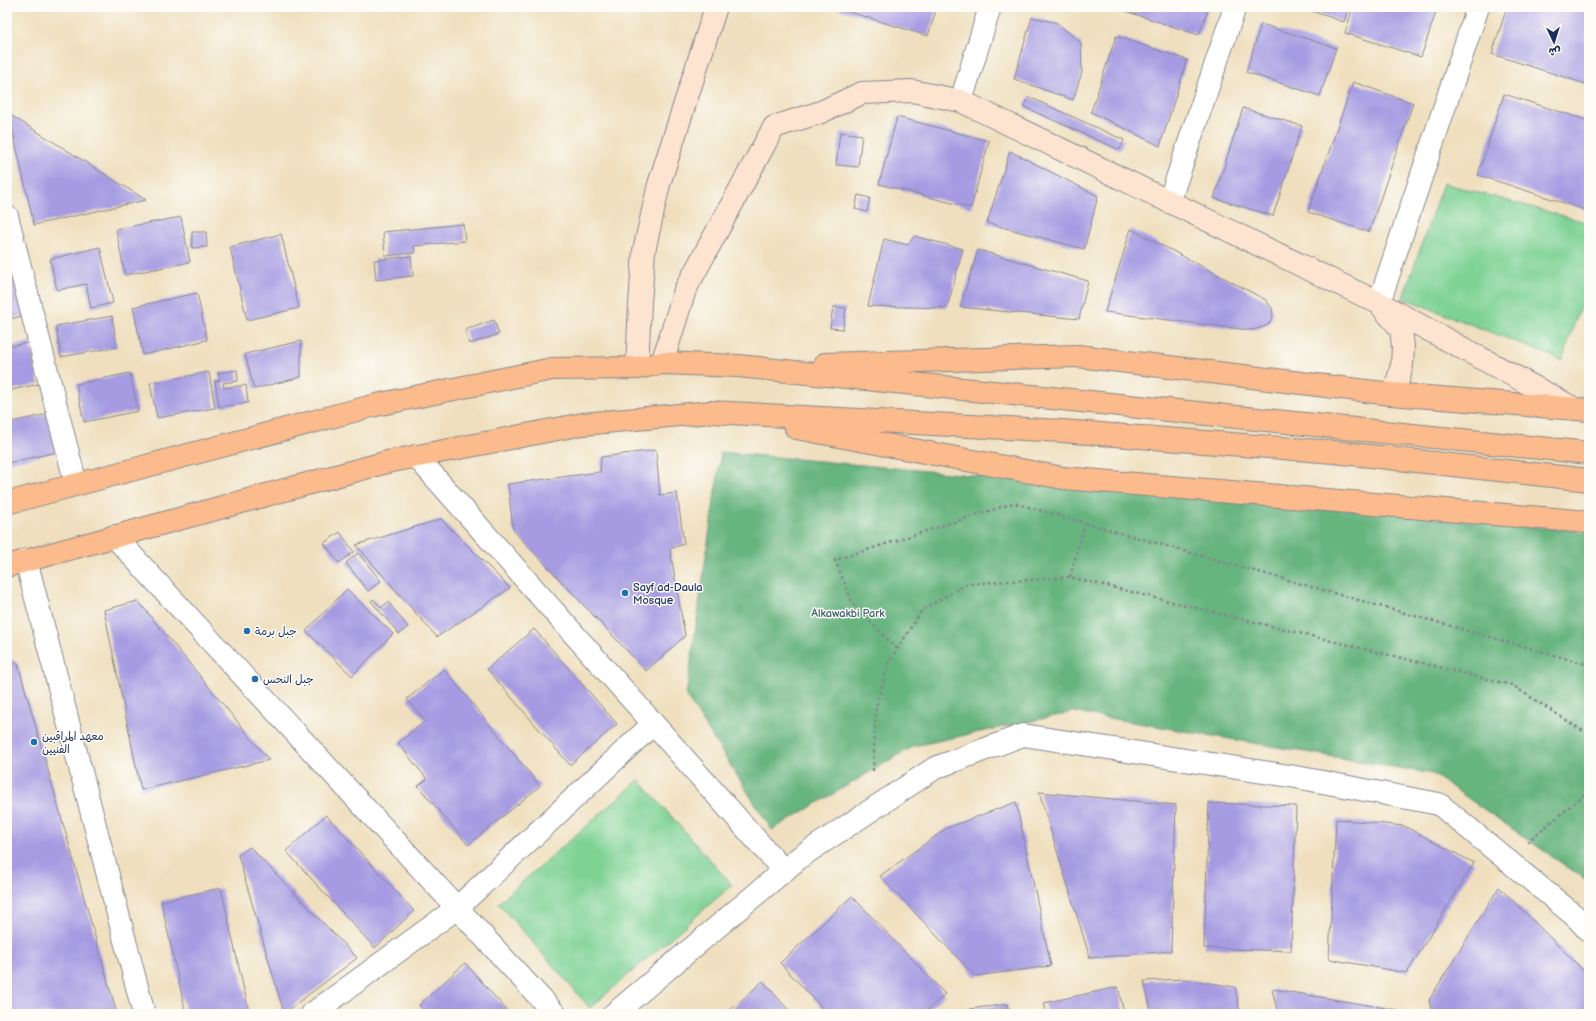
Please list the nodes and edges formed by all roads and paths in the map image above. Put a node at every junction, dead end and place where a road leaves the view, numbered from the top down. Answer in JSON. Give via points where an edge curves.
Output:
{"nodes":[{"id":1,"x":716,"y":7,"type":"edge"},
{"id":2,"x":990,"y":7,"type":"edge"},
{"id":3,"x":1235,"y":7,"type":"edge"},
{"id":4,"x":1478,"y":7,"type":"edge"},
{"id":5,"x":961,"y":101,"type":"junction"},
{"id":6,"x":1169,"y":202,"type":"junction"},
{"id":7,"x":7,"y":216,"type":"edge"},
{"id":8,"x":1379,"y":303,"type":"junction"},
{"id":9,"x":662,"y":363,"type":"junction"},
{"id":10,"x":738,"y":366,"type":"junction"},
{"id":11,"x":637,"y":368,"type":"junction"},
{"id":12,"x":1391,"y":394,"type":"junction"},
{"id":13,"x":1582,"y":410,"type":"edge"},
{"id":14,"x":711,"y":412,"type":"junction"},
{"id":15,"x":1589,"y":453,"type":"edge"},
{"id":16,"x":416,"y":456,"type":"junction"},
{"id":17,"x":1589,"y":480,"type":"edge"},
{"id":18,"x":76,"y":484,"type":"junction"},
{"id":19,"x":7,"y":503,"type":"edge"},
{"id":20,"x":1589,"y":522,"type":"edge"},
{"id":21,"x":1085,"y":523,"type":"junction"},
{"id":22,"x":114,"y":536,"type":"junction"},
{"id":23,"x":16,"y":563,"type":"edge"},
{"id":24,"x":1070,"y":577,"type":"junction"},
{"id":25,"x":897,"y":649,"type":"junction"},
{"id":26,"x":1589,"y":665,"type":"edge"},
{"id":27,"x":653,"y":724,"type":"junction"},
{"id":28,"x":1589,"y":735,"type":"edge"},
{"id":29,"x":873,"y":771,"type":"dead end"},
{"id":30,"x":1589,"y":791,"type":"edge"},
{"id":31,"x":1508,"y":861,"type":"junction"},
{"id":32,"x":784,"y":871,"type":"junction"},
{"id":33,"x":457,"y":908,"type":"junction"},
{"id":34,"x":1589,"y":931,"type":"edge"},
{"id":35,"x":144,"y":1014,"type":"edge"},
{"id":36,"x":312,"y":1014,"type":"edge"},
{"id":37,"x":555,"y":1014,"type":"edge"},
{"id":38,"x":614,"y":1014,"type":"edge"}],
"edges":[{"from":1,"to":11,"type":"street","via":[[659,184],[649,229],[644,258]]},
{"from":2,"to":5,"type":"street"},
{"from":3,"to":6,"type":"street"},
{"from":4,"to":8,"type":"street"},
{"from":5,"to":6,"type":"street"},
{"from":5,"to":9,"type":"street","via":[[912,92],[862,93],[821,112],[774,127],[685,290]]},
{"from":6,"to":8,"type":"street"},
{"from":7,"to":18,"type":"street"},
{"from":8,"to":12,"type":"street","via":[[1401,329],[1402,365]]},
{"from":8,"to":13,"type":"street"},
{"from":9,"to":10,"type":"main road"},
{"from":9,"to":11,"type":"main road"},
{"from":10,"to":12,"type":"main road","via":[[1078,356]]},
{"from":10,"to":15,"type":"main road"},
{"from":11,"to":18,"type":"main road","via":[[552,369],[384,404]]},
{"from":12,"to":13,"type":"main road"},
{"from":14,"to":16,"type":"main road","via":[[583,424]]},
{"from":14,"to":17,"type":"main road","via":[[1117,435],[1334,452]]},
{"from":14,"to":20,"type":"main road","via":[[1063,478]]},
{"from":16,"to":22,"type":"main road"},
{"from":16,"to":27,"type":"street"},
{"from":18,"to":19,"type":"main road"},
{"from":21,"to":24,"type":"path"},
{"from":21,"to":25,"type":"path","via":[[1014,503],[835,560],[853,604]]},
{"from":21,"to":26,"type":"path"},
{"from":22,"to":23,"type":"main road"},
{"from":22,"to":33,"type":"street"},
{"from":23,"to":35,"type":"street"},
{"from":24,"to":25,"type":"path","via":[[967,584],[922,610]]},
{"from":24,"to":28,"type":"path","via":[[1512,684]]},
{"from":25,"to":29,"type":"path","via":[[888,664],[876,707]]},
{"from":27,"to":32,"type":"street"},
{"from":27,"to":33,"type":"street"},
{"from":30,"to":31,"type":"path","via":[[1528,840]]},
{"from":31,"to":32,"type":"street","via":[[1439,804],[1296,777],[1023,735],[935,768],[800,857]]},
{"from":31,"to":34,"type":"street","via":[[1575,916]]},
{"from":32,"to":38,"type":"street"},
{"from":33,"to":36,"type":"street"},
{"from":33,"to":37,"type":"street"}]}
